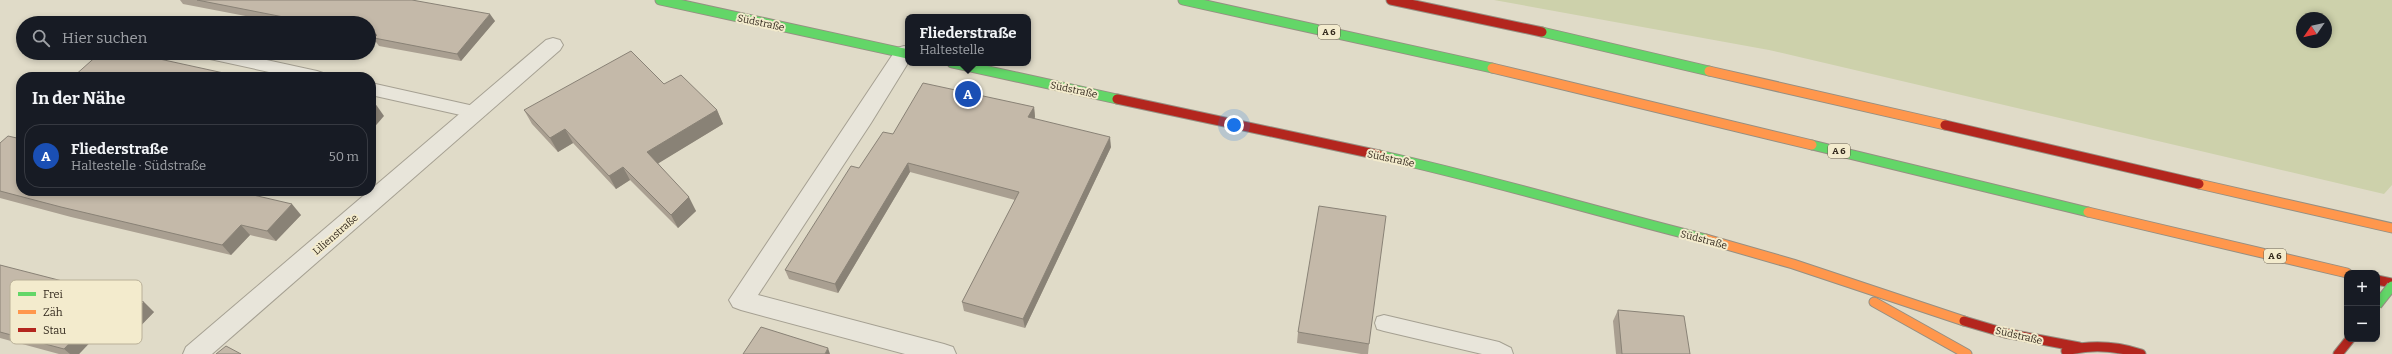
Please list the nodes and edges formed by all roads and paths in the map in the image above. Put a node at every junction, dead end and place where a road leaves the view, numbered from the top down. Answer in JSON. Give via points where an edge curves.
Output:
{"nodes":[{"id":1,"x":660,"y":0,"type":"edge"},
{"id":2,"x":1183,"y":0,"type":"edge"},
{"id":3,"x":1391,"y":0,"type":"edge"},
{"id":4,"x":553,"y":45,"type":"dead end"},
{"id":5,"x":905,"y":54,"type":"edge"},
{"id":6,"x":905,"y":56,"type":"edge"},
{"id":7,"x":241,"y":60,"type":"edge"},
{"id":8,"x":966,"y":66,"type":"edge"},
{"id":9,"x":295,"y":72,"type":"edge"},
{"id":10,"x":376,"y":90,"type":"edge"},
{"id":11,"x":474,"y":112,"type":"junction"},
{"id":12,"x":2392,"y":228,"type":"edge"},
{"id":13,"x":2202,"y":240,"type":"junction"},
{"id":14,"x":2344,"y":272,"type":"edge"},
{"id":15,"x":1824,"y":274,"type":"junction"},
{"id":16,"x":2344,"y":280,"type":"edge"},
{"id":17,"x":2380,"y":281,"type":"edge"},
{"id":18,"x":2392,"y":283,"type":"edge"},
{"id":19,"x":2392,"y":286,"type":"edge"},
{"id":20,"x":2380,"y":291,"type":"edge"},
{"id":21,"x":2392,"y":294,"type":"edge"},
{"id":22,"x":2380,"y":301,"type":"edge"},
{"id":23,"x":1384,"y":323,"type":"dead end"},
{"id":24,"x":2347,"y":343,"type":"edge"},
{"id":25,"x":2079,"y":346,"type":"junction"},
{"id":26,"x":195,"y":354,"type":"edge"},
{"id":27,"x":944,"y":354,"type":"edge"},
{"id":28,"x":1504,"y":354,"type":"edge"},
{"id":29,"x":1967,"y":354,"type":"edge"},
{"id":30,"x":2059,"y":354,"type":"edge"},
{"id":31,"x":2141,"y":354,"type":"edge"},
{"id":32,"x":2338,"y":354,"type":"edge"}],
"edges":[{"from":1,"to":5,"type":"main road","name":"Südstraße"},
{"from":2,"to":13,"type":"main road","number":"A 6","via":[[1697,117]]},
{"from":3,"to":12,"type":"main road"},
{"from":4,"to":11,"type":"street","name":"Lilienstraße"},
{"from":6,"to":27,"type":"street","via":[[741,300]]},
{"from":7,"to":9,"type":"lane"},
{"from":8,"to":15,"type":"main road","name":"Südstraße","via":[[1465,174],[1594,211],[1697,236]]},
{"from":10,"to":11,"type":"lane"},
{"from":11,"to":26,"type":"street","name":"Lilienstraße"},
{"from":13,"to":14,"type":"main road","number":"A 6"},
{"from":13,"to":16,"type":"main road"},
{"from":15,"to":25,"type":"main road","name":"Südstraße","via":[[2005,333]]},
{"from":15,"to":29,"type":"main road","name":"Südstraße"},
{"from":17,"to":18,"type":"main road"},
{"from":19,"to":22,"type":"main road","bridge":true},
{"from":20,"to":21,"type":"main road"},
{"from":23,"to":28,"type":"lane","via":[[1500,350]]},
{"from":24,"to":32,"type":"main road"},
{"from":25,"to":30,"type":"main road"},
{"from":25,"to":31,"type":"main road","via":[[2106,346]]}]}
